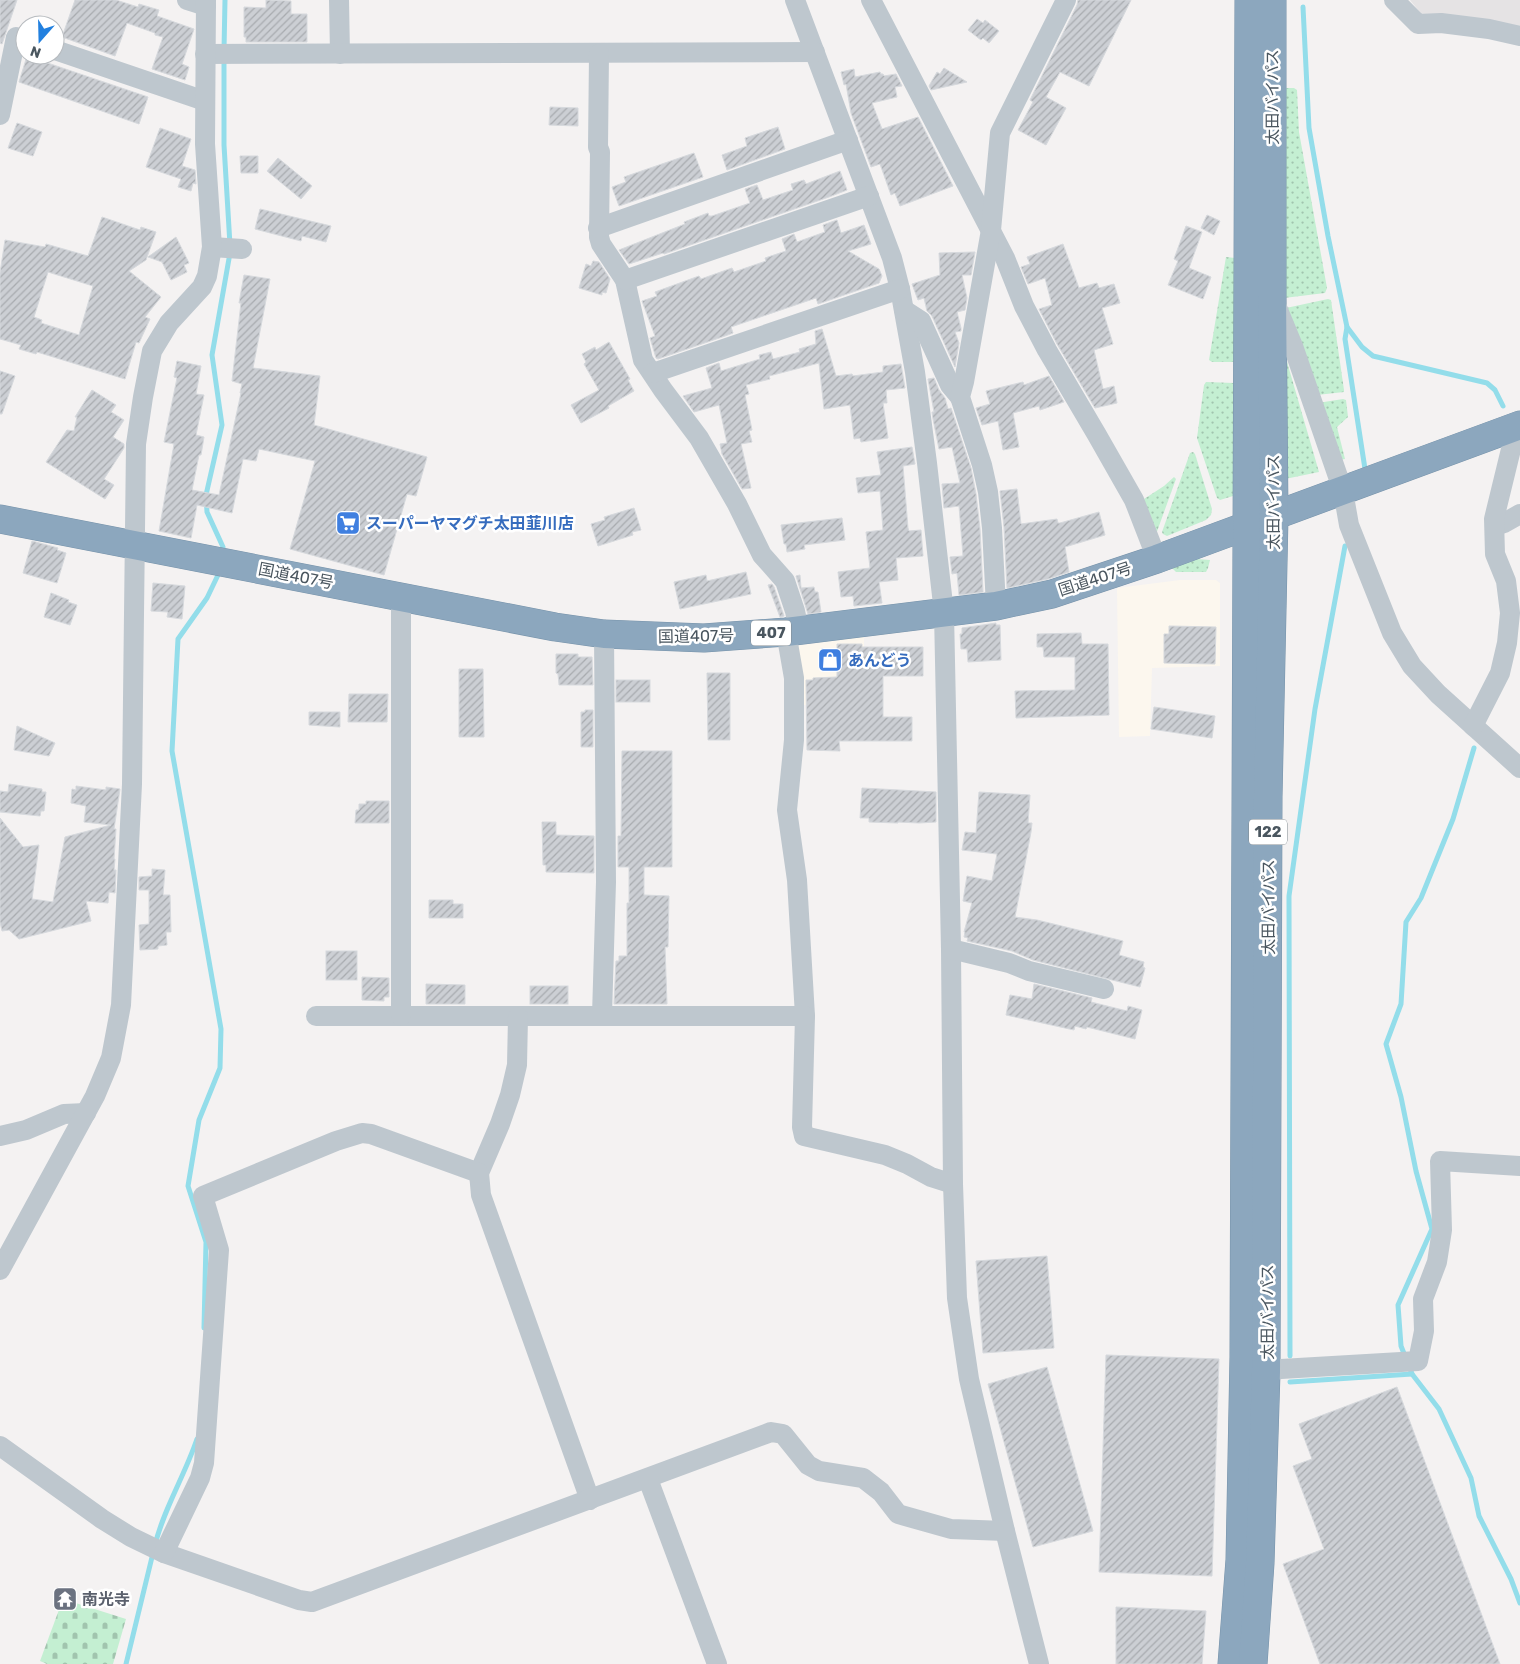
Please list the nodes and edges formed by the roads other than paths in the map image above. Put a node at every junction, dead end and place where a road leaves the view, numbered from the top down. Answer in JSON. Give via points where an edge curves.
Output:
{"nodes":[{"id":1,"x":187,"y":0,"type":"edge"},
{"id":2,"x":339,"y":0,"type":"edge"},
{"id":3,"x":795,"y":0,"type":"edge"},
{"id":4,"x":871,"y":0,"type":"edge"},
{"id":5,"x":1066,"y":0,"type":"edge"},
{"id":6,"x":1249,"y":0,"type":"edge"},
{"id":7,"x":1272,"y":0,"type":"edge"},
{"id":8,"x":1394,"y":0,"type":"edge"},
{"id":9,"x":206,"y":3,"type":"edge"},
{"id":10,"x":14,"y":36,"type":"edge"},
{"id":11,"x":1520,"y":36,"type":"edge"},
{"id":12,"x":815,"y":52,"type":"junction"},
{"id":13,"x":65,"y":53,"type":"edge"},
{"id":14,"x":208,"y":54,"type":"junction"},
{"id":15,"x":340,"y":54,"type":"junction"},
{"id":16,"x":599,"y":54,"type":"junction"},
{"id":17,"x":205,"y":100,"type":"junction"},
{"id":18,"x":0,"y":115,"type":"edge"},
{"id":19,"x":848,"y":140,"type":"junction"},
{"id":20,"x":869,"y":196,"type":"junction"},
{"id":21,"x":598,"y":228,"type":"junction"},
{"id":22,"x":991,"y":230,"type":"junction"},
{"id":23,"x":216,"y":247,"type":"junction"},
{"id":24,"x":242,"y":249,"type":"dead end"},
{"id":25,"x":625,"y":280,"type":"junction"},
{"id":26,"x":900,"y":288,"type":"junction"},
{"id":27,"x":1272,"y":295,"type":"junction"},
{"id":28,"x":904,"y":310,"type":"junction"},
{"id":29,"x":653,"y":373,"type":"junction"},
{"id":30,"x":960,"y":397,"type":"junction"},
{"id":31,"x":1516,"y":427,"type":"edge"},
{"id":32,"x":1343,"y":491,"type":"junction"},
{"id":33,"x":1520,"y":514,"type":"edge"},
{"id":34,"x":1274,"y":516,"type":"junction"},
{"id":35,"x":0,"y":519,"type":"edge"},
{"id":36,"x":1246,"y":526,"type":"junction"},
{"id":37,"x":1494,"y":526,"type":"junction"},
{"id":38,"x":135,"y":546,"type":"junction"},
{"id":39,"x":1157,"y":559,"type":"junction"},
{"id":40,"x":401,"y":596,"type":"junction"},
{"id":41,"x":996,"y":606,"type":"junction"},
{"id":42,"x":944,"y":613,"type":"junction"},
{"id":43,"x":793,"y":631,"type":"junction"},
{"id":44,"x":604,"y":634,"type":"junction"},
{"id":45,"x":1473,"y":726,"type":"junction"},
{"id":46,"x":1520,"y":768,"type":"edge"},
{"id":47,"x":950,"y":948,"type":"junction"},
{"id":48,"x":1104,"y":989,"type":"dead end"},
{"id":49,"x":316,"y":1016,"type":"dead end"},
{"id":50,"x":401,"y":1016,"type":"junction"},
{"id":51,"x":518,"y":1016,"type":"junction"},
{"id":52,"x":602,"y":1016,"type":"junction"},
{"id":53,"x":805,"y":1016,"type":"junction"},
{"id":54,"x":86,"y":1113,"type":"junction"},
{"id":55,"x":0,"y":1136,"type":"edge"},
{"id":56,"x":1520,"y":1166,"type":"edge"},
{"id":57,"x":480,"y":1173,"type":"junction"},
{"id":58,"x":953,"y":1184,"type":"junction"},
{"id":59,"x":0,"y":1270,"type":"edge"},
{"id":60,"x":1266,"y":1372,"type":"junction"},
{"id":61,"x":0,"y":1446,"type":"edge"},
{"id":62,"x":648,"y":1479,"type":"junction"},
{"id":63,"x":590,"y":1500,"type":"junction"},
{"id":64,"x":1005,"y":1531,"type":"junction"},
{"id":65,"x":164,"y":1552,"type":"junction"},
{"id":66,"x":717,"y":1664,"type":"edge"},
{"id":67,"x":1039,"y":1664,"type":"edge"},
{"id":68,"x":1232,"y":1664,"type":"edge"},
{"id":69,"x":1253,"y":1664,"type":"edge"}],
"edges":[{"from":1,"to":9,"type":"street"},
{"from":2,"to":15,"type":"street"},
{"from":3,"to":12,"type":"street"},
{"from":4,"to":22,"type":"street"},
{"from":5,"to":22,"type":"street","via":[[1000,133]]},
{"from":6,"to":36,"type":"highway","name":"太田バイパス","number":"122"},
{"from":7,"to":27,"type":"highway","name":"太田バイパス","number":"122"},
{"from":8,"to":11,"type":"street","via":[[1418,24],[1441,23]]},
{"from":9,"to":14,"type":"street"},
{"from":10,"to":18,"type":"street"},
{"from":12,"to":16,"type":"street"},
{"from":12,"to":19,"type":"street"},
{"from":13,"to":17,"type":"street"},
{"from":14,"to":15,"type":"street"},
{"from":14,"to":17,"type":"street"},
{"from":15,"to":16,"type":"street"},
{"from":16,"to":21,"type":"street"},
{"from":17,"to":23,"type":"street","via":[[205,144]]},
{"from":19,"to":20,"type":"street"},
{"from":19,"to":21,"type":"street"},
{"from":20,"to":25,"type":"street"},
{"from":20,"to":26,"type":"street"},
{"from":21,"to":25,"type":"street","via":[[601,244]]},
{"from":22,"to":30,"type":"street"},
{"from":22,"to":39,"type":"street","via":[[1047,350],[1134,500]]},
{"from":23,"to":24,"type":"street"},
{"from":23,"to":38,"type":"street","via":[[202,287],[169,323],[152,351],[136,444]]},
{"from":25,"to":29,"type":"street","via":[[643,360]]},
{"from":26,"to":28,"type":"street"},
{"from":26,"to":29,"type":"street"},
{"from":27,"to":32,"type":"street"},
{"from":27,"to":34,"type":"highway","name":"太田バイパス","number":"122"},
{"from":28,"to":30,"type":"street","via":[[921,321],[950,385]]},
{"from":28,"to":42,"type":"street","via":[[923,427]]},
{"from":29,"to":43,"type":"street","via":[[699,438],[762,554],[785,581],[795,611]]},
{"from":30,"to":41,"type":"street","via":[[988,492]]},
{"from":31,"to":32,"type":"highway","name":"国道407号","number":"407"},
{"from":31,"to":37,"type":"street"},
{"from":32,"to":34,"type":"highway","name":"国道407号","number":"407"},
{"from":32,"to":45,"type":"street","via":[[1350,525],[1392,634],[1412,666]]},
{"from":33,"to":37,"type":"street"},
{"from":34,"to":36,"type":"highway","name":"国道407号","number":"407"},
{"from":34,"to":60,"type":"highway","name":"太田バイパス","number":"122","via":[[1268,797]]},
{"from":35,"to":38,"type":"highway","name":"国道407号","number":"407"},
{"from":36,"to":39,"type":"highway","name":"国道407号","number":"407"},
{"from":36,"to":68,"type":"highway","name":"太田バイパス","number":"122","via":[[1244,1347],[1240,1560]]},
{"from":37,"to":45,"type":"street","via":[[1495,554],[1506,581],[1510,613],[1507,643],[1500,673]]},
{"from":38,"to":40,"type":"highway","name":"国道407号","number":"407"},
{"from":38,"to":54,"type":"street","via":[[132,784],[121,1005],[111,1058]]},
{"from":39,"to":41,"type":"highway","name":"国道407号","number":"407","via":[[1052,594]]},
{"from":40,"to":44,"type":"highway","name":"国道407号","number":"407"},
{"from":40,"to":50,"type":"street"},
{"from":41,"to":42,"type":"highway","name":"国道407号","number":"407"},
{"from":42,"to":43,"type":"highway","name":"国道407号","number":"407"},
{"from":42,"to":47,"type":"street"},
{"from":43,"to":44,"type":"highway","name":"国道407号","number":"407","via":[[704,638]]},
{"from":43,"to":53,"type":"street","via":[[794,740],[787,810],[797,880]]},
{"from":44,"to":52,"type":"street","via":[[606,882]]},
{"from":45,"to":46,"type":"street"},
{"from":47,"to":48,"type":"street"},
{"from":47,"to":58,"type":"street"},
{"from":49,"to":50,"type":"street"},
{"from":50,"to":51,"type":"street"},
{"from":51,"to":52,"type":"street"},
{"from":51,"to":57,"type":"street","via":[[517,1065],[510,1095]]},
{"from":52,"to":53,"type":"street"},
{"from":53,"to":58,"type":"street","via":[[804,1136],[884,1154],[931,1178]]},
{"from":54,"to":55,"type":"street","via":[[64,1114],[26,1130]]},
{"from":54,"to":59,"type":"street"},
{"from":56,"to":60,"type":"street","via":[[1440,1161],[1442,1230],[1437,1262],[1423,1299],[1424,1331],[1418,1361]]},
{"from":57,"to":63,"type":"street","via":[[482,1195]]},
{"from":57,"to":65,"type":"street","via":[[362,1133],[202,1196],[218,1250],[204,1463],[200,1478]]},
{"from":58,"to":64,"type":"street","via":[[957,1298],[968,1371]]},
{"from":60,"to":69,"type":"highway","name":"太田バイパス","number":"122","via":[[1260,1563]]},
{"from":61,"to":65,"type":"street","via":[[102,1519]]},
{"from":62,"to":63,"type":"street"},
{"from":62,"to":64,"type":"street","via":[[777,1432],[783,1434],[808,1465],[819,1471],[863,1478],[881,1492],[898,1514],[950,1529]]},
{"from":62,"to":66,"type":"street"},
{"from":63,"to":65,"type":"street","via":[[312,1602]]},
{"from":64,"to":67,"type":"street"}]}
